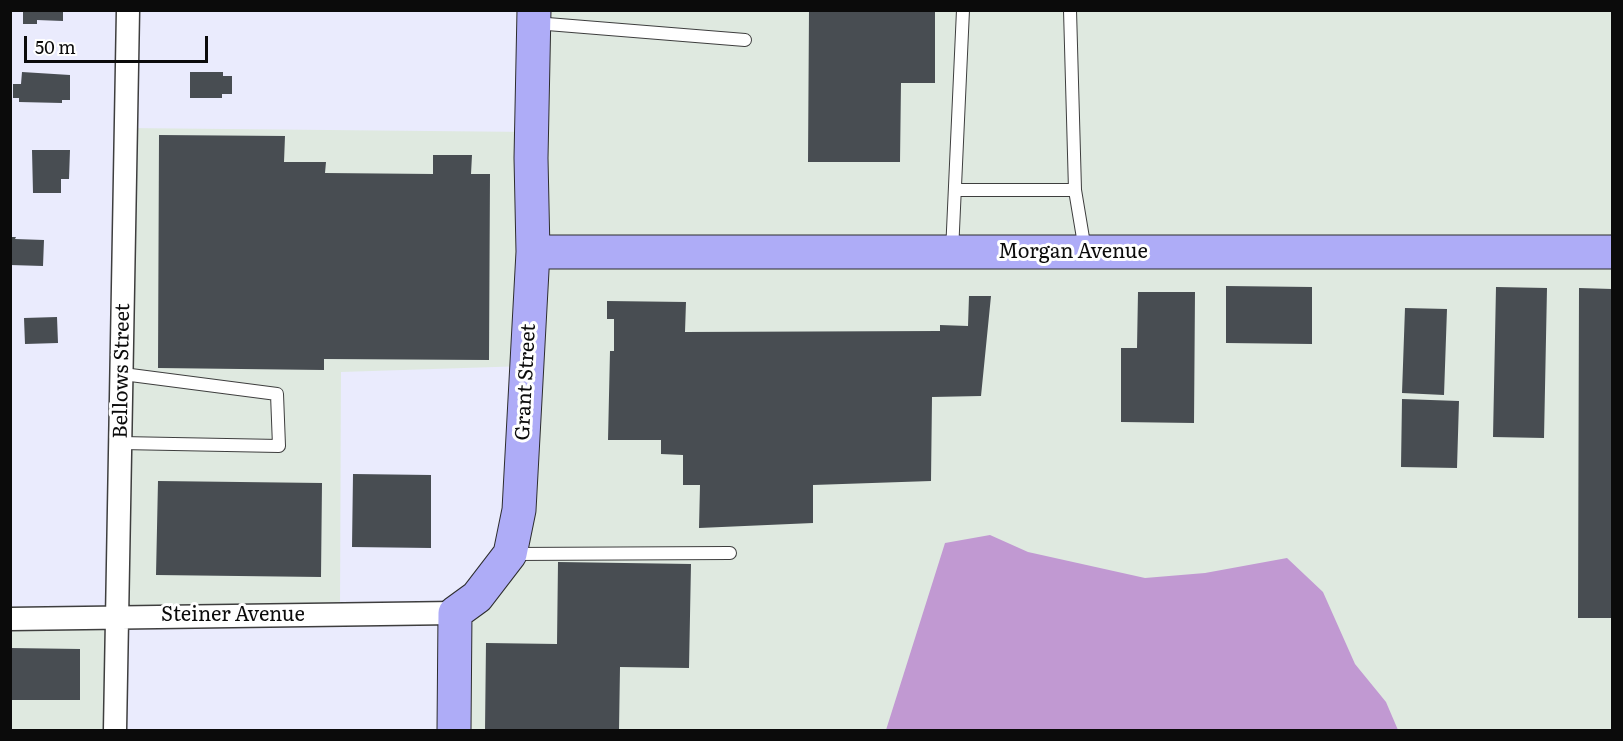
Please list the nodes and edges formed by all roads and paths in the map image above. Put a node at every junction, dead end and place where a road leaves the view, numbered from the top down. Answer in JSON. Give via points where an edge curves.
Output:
{"nodes":[{"id":1,"x":128,"y":10,"type":"edge"},
{"id":2,"x":963,"y":10,"type":"edge"},
{"id":3,"x":1070,"y":10,"type":"edge"},
{"id":4,"x":534,"y":17,"type":"edge"},
{"id":5,"x":746,"y":40,"type":"dead end"},
{"id":6,"x":955,"y":190,"type":"junction"},
{"id":7,"x":1075,"y":190,"type":"junction"},
{"id":8,"x":533,"y":252,"type":"junction"},
{"id":9,"x":952,"y":252,"type":"junction"},
{"id":10,"x":1085,"y":252,"type":"junction"},
{"id":11,"x":1612,"y":252,"type":"edge"},
{"id":12,"x":123,"y":374,"type":"junction"},
{"id":13,"x":121,"y":444,"type":"junction"},
{"id":14,"x":730,"y":553,"type":"dead end"},
{"id":15,"x":510,"y":554,"type":"junction"},
{"id":16,"x":455,"y":613,"type":"junction"},
{"id":17,"x":117,"y":616,"type":"junction"},
{"id":18,"x":10,"y":618,"type":"edge"},
{"id":19,"x":116,"y":730,"type":"edge"},
{"id":20,"x":454,"y":730,"type":"edge"}],
"edges":[{"from":1,"to":12,"type":"street","name":"Bellows Street"},
{"from":2,"to":6,"type":"lane"},
{"from":3,"to":7,"type":"lane"},
{"from":4,"to":5,"type":"lane"},
{"from":4,"to":8,"type":"street","name":"Grant Street"},
{"from":6,"to":7,"type":"lane"},
{"from":6,"to":9,"type":"lane"},
{"from":7,"to":10,"type":"lane"},
{"from":8,"to":9,"type":"street","name":"Morgan Avenue"},
{"from":8,"to":15,"type":"street","name":"Grant Street","via":[[519,510]]},
{"from":9,"to":10,"type":"street","name":"Morgan Avenue"},
{"from":10,"to":11,"type":"street","name":"Morgan Avenue"},
{"from":12,"to":13,"type":"street","name":"Bellows Street"},
{"from":12,"to":13,"type":"lane","via":[[277,394],[279,446]]},
{"from":13,"to":17,"type":"street","name":"Bellows Street"},
{"from":14,"to":15,"type":"lane"},
{"from":15,"to":16,"type":"street","name":"Grant Street","via":[[477,597]]},
{"from":16,"to":17,"type":"street","name":"Steiner Avenue"},
{"from":16,"to":20,"type":"street"},
{"from":17,"to":18,"type":"street","name":"Steiner Avenue"},
{"from":17,"to":19,"type":"street","name":"Bellows Street"}]}
